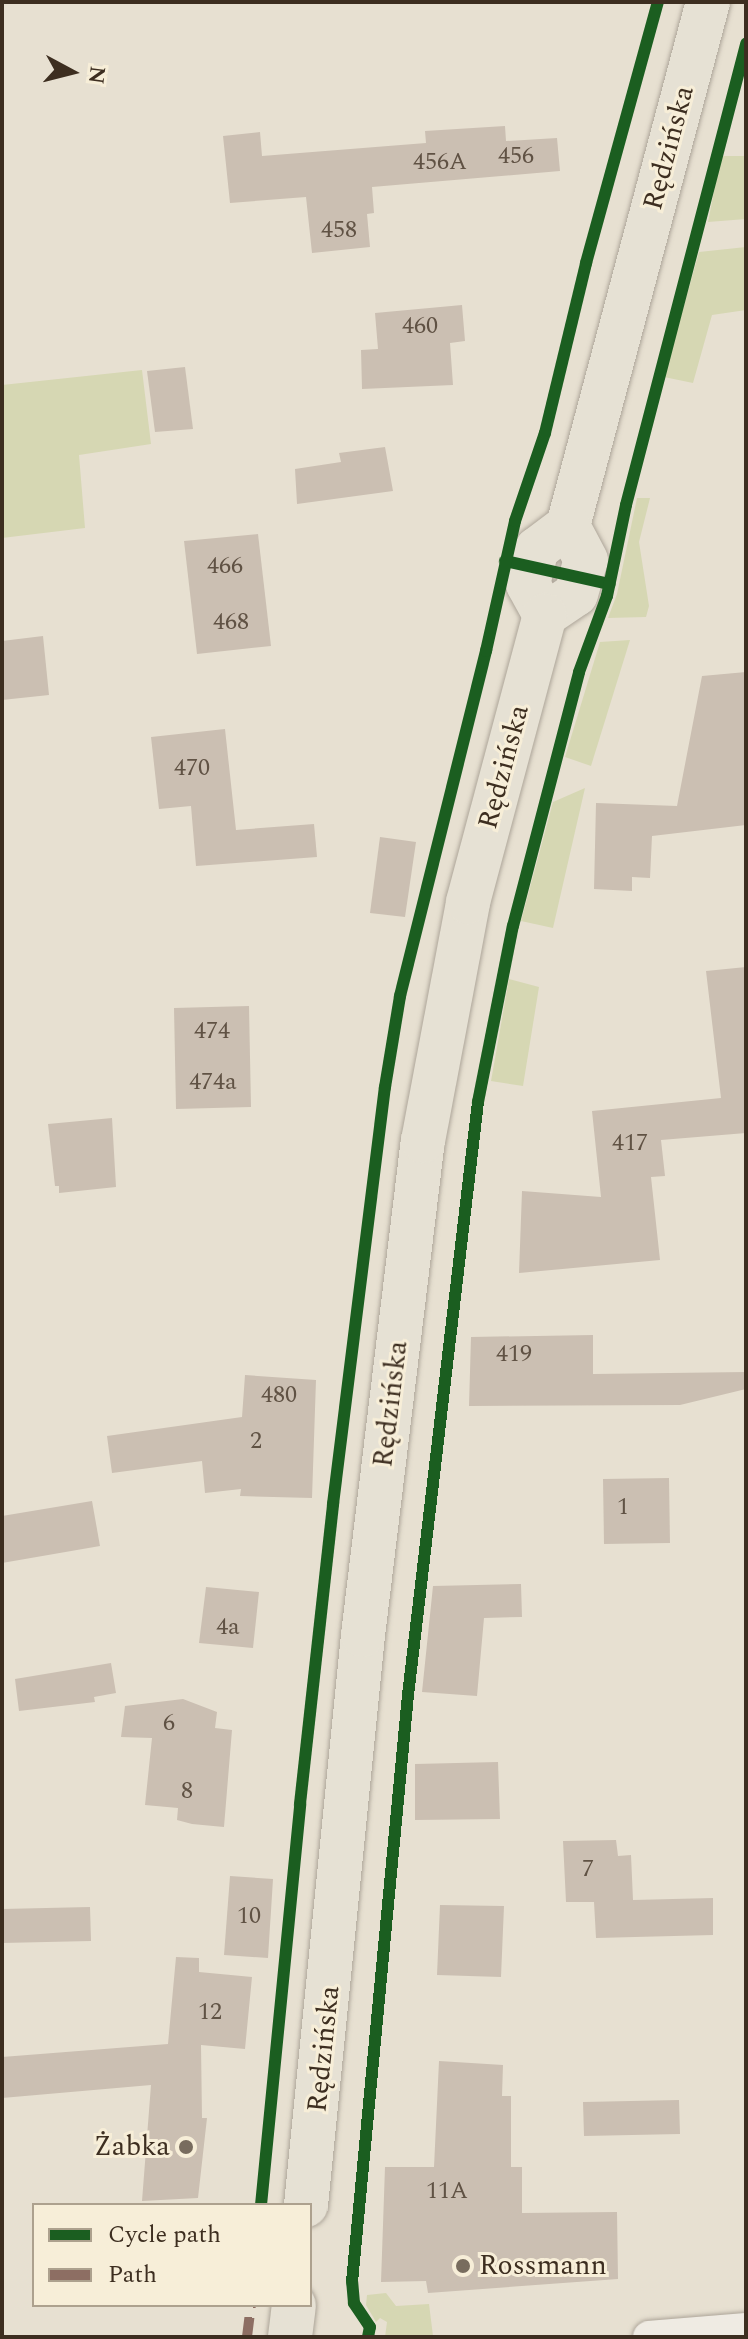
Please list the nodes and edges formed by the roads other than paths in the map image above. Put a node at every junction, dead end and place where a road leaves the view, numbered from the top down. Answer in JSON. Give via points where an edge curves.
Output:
{"nodes":[{"id":1,"x":708,"y":2,"type":"edge"},
{"id":2,"x":306,"y":2203,"type":"edge"},
{"id":3,"x":294,"y":2307,"type":"edge"},
{"id":4,"x":746,"y":2329,"type":"edge"},
{"id":5,"x":290,"y":2337,"type":"edge"},
{"id":6,"x":649,"y":2337,"type":"edge"}],
"edges":[{"from":1,"to":2,"type":"main road","name":"Rędzińska","via":[[568,526],[586,560],[576,594],[545,615],[468,902],[423,1141],[363,1635]]},
{"from":3,"to":5,"type":"main road"},
{"from":4,"to":6,"type":"street"}]}
